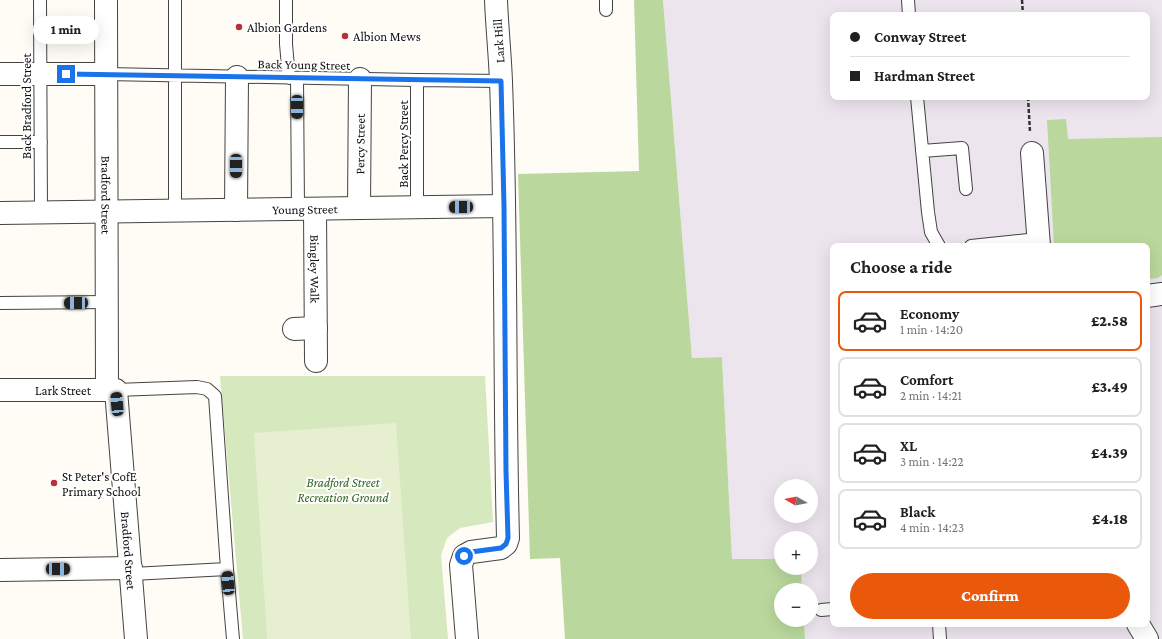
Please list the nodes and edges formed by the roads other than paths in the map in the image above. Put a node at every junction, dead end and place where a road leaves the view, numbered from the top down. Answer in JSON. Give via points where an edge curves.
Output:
{"nodes":[{"id":1,"x":40,"y":0,"type":"edge"},
{"id":2,"x":106,"y":0,"type":"edge"},
{"id":3,"x":175,"y":0,"type":"edge"},
{"id":4,"x":286,"y":0,"type":"edge"},
{"id":5,"x":496,"y":0,"type":"edge"},
{"id":6,"x":908,"y":0,"type":"edge"},
{"id":7,"x":909,"y":12,"type":"edge"},
{"id":8,"x":0,"y":74,"type":"edge"},
{"id":9,"x":40,"y":74,"type":"junction"},
{"id":10,"x":106,"y":74,"type":"junction"},
{"id":11,"x":175,"y":75,"type":"junction"},
{"id":12,"x":237,"y":77,"type":"junction"},
{"id":13,"x":293,"y":78,"type":"junction"},
{"id":14,"x":360,"y":79,"type":"junction"},
{"id":15,"x":417,"y":80,"type":"junction"},
{"id":16,"x":501,"y":81,"type":"junction"},
{"id":17,"x":916,"y":100,"type":"edge"},
{"id":18,"x":0,"y":142,"type":"edge"},
{"id":19,"x":40,"y":142,"type":"junction"},
{"id":20,"x":922,"y":151,"type":"junction"},
{"id":21,"x":1032,"y":153,"type":"road end"},
{"id":22,"x":966,"y":189,"type":"dead end"},
{"id":23,"x":504,"y":206,"type":"junction"},
{"id":24,"x":417,"y":207,"type":"junction"},
{"id":25,"x":359,"y":208,"type":"junction"},
{"id":26,"x":306,"y":209,"type":"junction"},
{"id":27,"x":236,"y":210,"type":"junction"},
{"id":28,"x":176,"y":211,"type":"junction"},
{"id":29,"x":41,"y":212,"type":"junction"},
{"id":30,"x":106,"y":212,"type":"junction"},
{"id":31,"x":0,"y":213,"type":"edge"},
{"id":32,"x":937,"y":243,"type":"edge"},
{"id":33,"x":1039,"y":243,"type":"edge"},
{"id":34,"x":1162,"y":294,"type":"edge"},
{"id":35,"x":1150,"y":296,"type":"edge"},
{"id":36,"x":106,"y":302,"type":"junction"},
{"id":37,"x":0,"y":303,"type":"edge"},
{"id":38,"x":316,"y":328,"type":"junction"},
{"id":39,"x":294,"y":329,"type":"dead end"},
{"id":40,"x":316,"y":361,"type":"dead end"},
{"id":41,"x":0,"y":390,"type":"edge"},
{"id":42,"x":111,"y":390,"type":"junction"},
{"id":43,"x":227,"y":569,"type":"junction"},
{"id":44,"x":0,"y":570,"type":"edge"},
{"id":45,"x":131,"y":571,"type":"junction"},
{"id":46,"x":939,"y":627,"type":"edge"},
{"id":47,"x":1140,"y":627,"type":"edge"},
{"id":48,"x":136,"y":639,"type":"edge"},
{"id":49,"x":233,"y":639,"type":"edge"},
{"id":50,"x":467,"y":639,"type":"edge"},
{"id":51,"x":940,"y":639,"type":"edge"},
{"id":52,"x":1147,"y":639,"type":"edge"}],
"edges":[{"from":1,"to":9,"type":"lane","name":"Back Bradford Street"},
{"from":2,"to":10,"type":"street","name":"Bradford Street"},
{"from":3,"to":11,"type":"lane"},
{"from":4,"to":13,"type":"lane","via":[[286,44]]},
{"from":5,"to":16,"type":"street","name":"Lark Hill"},
{"from":6,"to":7,"type":"lane"},
{"from":8,"to":9,"type":"street"},
{"from":9,"to":10,"type":"street"},
{"from":9,"to":19,"type":"lane","name":"Back Bradford Street"},
{"from":10,"to":11,"type":"lane","name":"Back Young Street"},
{"from":10,"to":30,"type":"street","name":"Bradford Street"},
{"from":11,"to":12,"type":"lane","name":"Back Young Street"},
{"from":11,"to":28,"type":"lane"},
{"from":12,"to":13,"type":"lane","name":"Back Young Street"},
{"from":12,"to":27,"type":"street"},
{"from":13,"to":14,"type":"lane","name":"Back Young Street"},
{"from":13,"to":26,"type":"lane"},
{"from":14,"to":15,"type":"lane","name":"Back Young Street"},
{"from":14,"to":25,"type":"street","name":"Percy Street"},
{"from":15,"to":16,"type":"lane","name":"Back Young Street"},
{"from":15,"to":24,"type":"lane","name":"Back Percy Street"},
{"from":16,"to":23,"type":"street","name":"Lark Hill"},
{"from":17,"to":20,"type":"lane"},
{"from":18,"to":19,"type":"lane"},
{"from":19,"to":29,"type":"lane","name":"Back Bradford Street"},
{"from":20,"to":22,"type":"lane","via":[[962,148]]},
{"from":20,"to":32,"type":"lane","via":[[931,232]]},
{"from":21,"to":33,"type":"street"},
{"from":23,"to":24,"type":"street","name":"Young Street"},
{"from":23,"to":50,"type":"street","name":"Lark Hill","via":[[508,538],[501,548],[471,552],[464,556],[461,565]]},
{"from":24,"to":25,"type":"street","name":"Young Street"},
{"from":25,"to":26,"type":"street","name":"Young Street"},
{"from":26,"to":27,"type":"street","name":"Young Street"},
{"from":26,"to":38,"type":"street","name":"Bingley Walk"},
{"from":27,"to":28,"type":"street","name":"Young Street"},
{"from":28,"to":30,"type":"street","name":"Young Street"},
{"from":29,"to":30,"type":"street","name":"Young Street"},
{"from":29,"to":31,"type":"street","name":"Young Street"},
{"from":30,"to":36,"type":"street","name":"Bradford Street"},
{"from":34,"to":35,"type":"street"},
{"from":36,"to":37,"type":"lane"},
{"from":36,"to":42,"type":"street","name":"Bradford Street"},
{"from":38,"to":39,"type":"street"},
{"from":38,"to":40,"type":"street","name":"Bingley Walk"},
{"from":41,"to":42,"type":"street","name":"Lark Street"},
{"from":42,"to":43,"type":"lane","name":"Lark Street","via":[[198,387],[208,389],[215,396]]},
{"from":42,"to":45,"type":"street","name":"Bradford Street"},
{"from":43,"to":45,"type":"lane"},
{"from":43,"to":49,"type":"lane"},
{"from":44,"to":45,"type":"street"},
{"from":45,"to":48,"type":"street","name":"Bradford Street"},
{"from":46,"to":51,"type":"lane"},
{"from":47,"to":52,"type":"street"}]}
